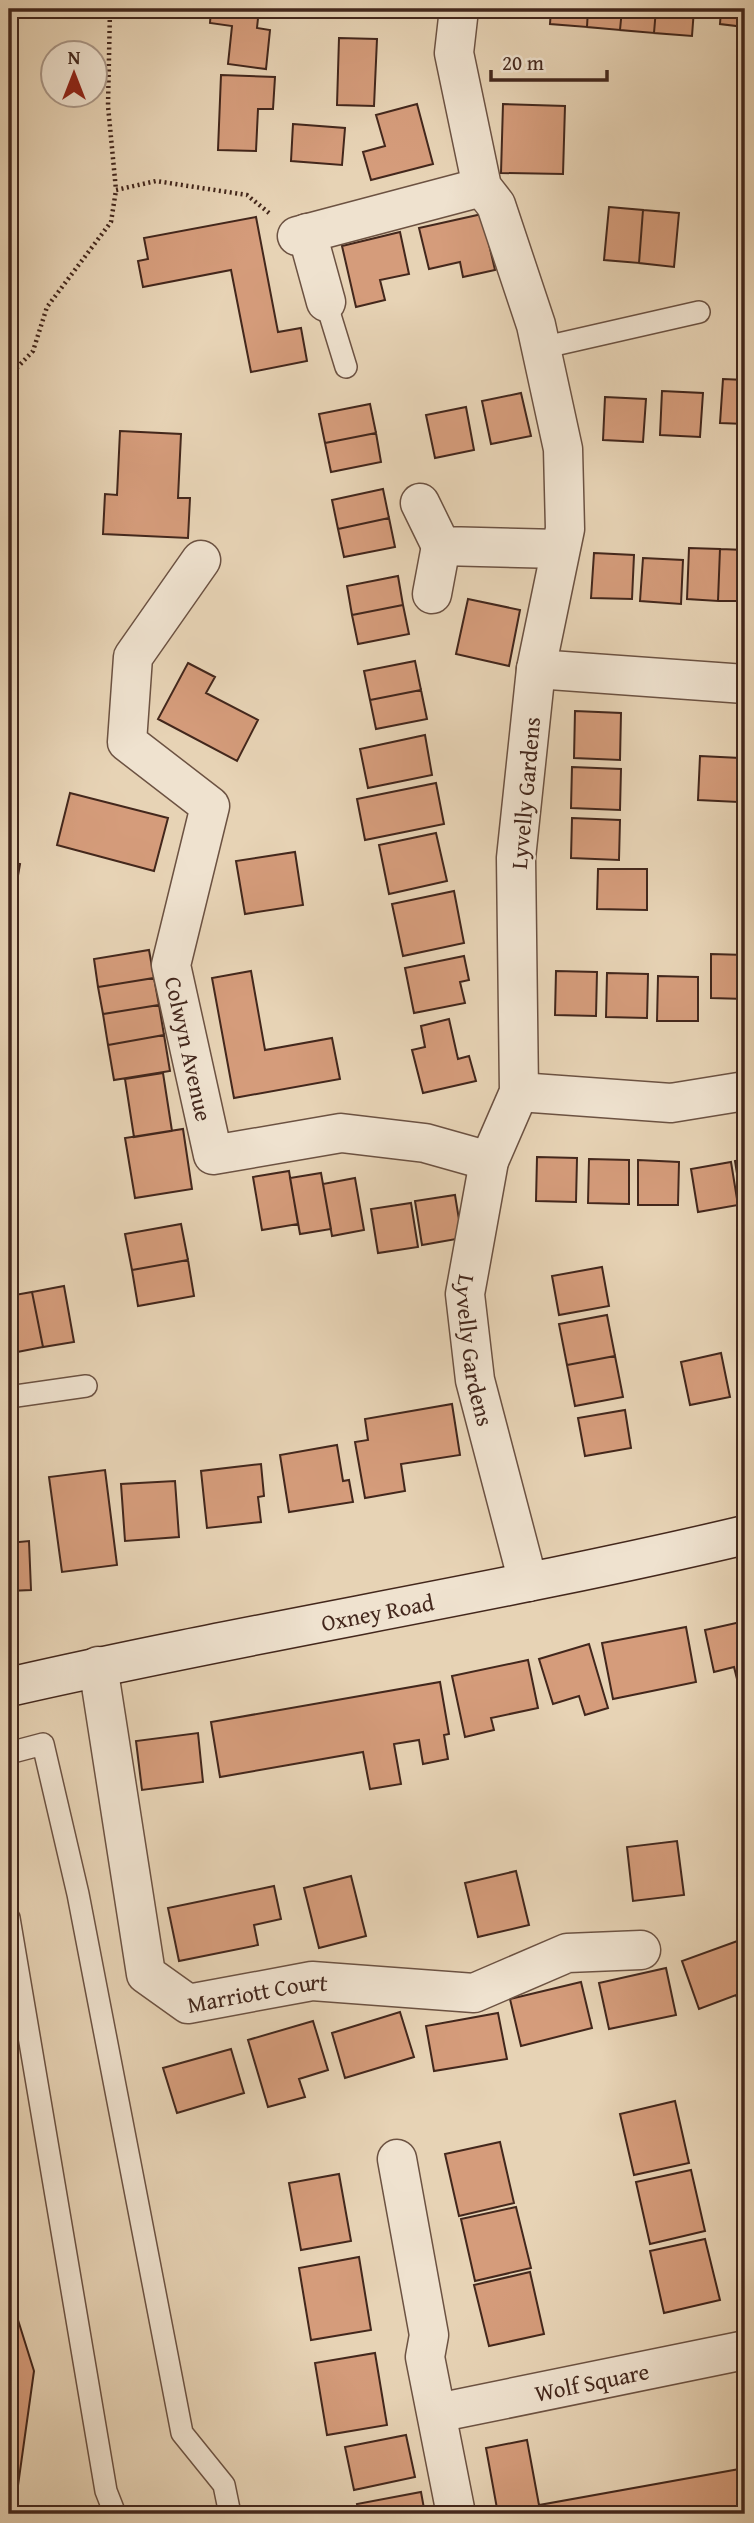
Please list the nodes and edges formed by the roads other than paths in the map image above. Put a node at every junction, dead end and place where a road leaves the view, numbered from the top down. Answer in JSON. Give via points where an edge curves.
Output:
{"nodes":[{"id":1,"x":458,"y":9,"type":"edge"},
{"id":2,"x":482,"y":187,"type":"junction"},
{"id":3,"x":326,"y":302,"type":"joint"},
{"id":4,"x":699,"y":312,"type":"dead end"},
{"id":5,"x":541,"y":348,"type":"junction"},
{"id":6,"x":346,"y":367,"type":"dead end"},
{"id":7,"x":420,"y":503,"type":"dead end"},
{"id":8,"x":442,"y":546,"type":"junction"},
{"id":9,"x":559,"y":549,"type":"junction"},
{"id":10,"x":201,"y":560,"type":"dead end"},
{"id":11,"x":432,"y":594,"type":"dead end"},
{"id":12,"x":536,"y":669,"type":"junction"},
{"id":13,"x":745,"y":684,"type":"edge"},
{"id":14,"x":745,"y":1091,"type":"edge"},
{"id":15,"x":519,"y":1092,"type":"junction"},
{"id":16,"x":489,"y":1161,"type":"junction"},
{"id":17,"x":86,"y":1386,"type":"dead end"},
{"id":18,"x":9,"y":1397,"type":"edge"},
{"id":19,"x":745,"y":1535,"type":"edge"},
{"id":20,"x":528,"y":1582,"type":"junction"},
{"id":21,"x":98,"y":1666,"type":"junction"},
{"id":22,"x":9,"y":1687,"type":"edge"},
{"id":23,"x":9,"y":1753,"type":"edge"},
{"id":24,"x":9,"y":1918,"type":"edge"},
{"id":25,"x":641,"y":1950,"type":"dead end"},
{"id":26,"x":13,"y":1963,"type":"edge"},
{"id":27,"x":397,"y":2159,"type":"dead end"},
{"id":28,"x":745,"y":2350,"type":"edge"},
{"id":29,"x":437,"y":2413,"type":"junction"},
{"id":30,"x":115,"y":2514,"type":"edge"},
{"id":31,"x":230,"y":2514,"type":"edge"},
{"id":32,"x":456,"y":2514,"type":"edge"}],
"edges":[{"from":1,"to":2,"type":"street","name":"Lyvelly Gardens","via":[[454,53]]},
{"from":2,"to":3,"type":"street","via":[[302,234]]},
{"from":2,"to":5,"type":"street","name":"Lyvelly Gardens","via":[[496,205]]},
{"from":3,"to":6,"type":"lane"},
{"from":4,"to":5,"type":"lane"},
{"from":5,"to":9,"type":"street","name":"Lyvelly Gardens","via":[[563,449],[565,529]]},
{"from":7,"to":8,"type":"street"},
{"from":8,"to":9,"type":"street"},
{"from":8,"to":11,"type":"street"},
{"from":9,"to":12,"type":"street","name":"Lyvelly Gardens"},
{"from":10,"to":16,"type":"street","name":"Colwyn Avenue","via":[[133,657],[127,742],[210,806],[171,965],[213,1155],[341,1133],[425,1143]]},
{"from":12,"to":13,"type":"street"},
{"from":12,"to":15,"type":"street","name":"Lyvelly Gardens","via":[[516,858]]},
{"from":14,"to":15,"type":"street","via":[[671,1103]]},
{"from":15,"to":16,"type":"street","name":"Lyvelly Gardens"},
{"from":16,"to":20,"type":"street","name":"Lyvelly Gardens","via":[[466,1294],[475,1381]]},
{"from":17,"to":18,"type":"lane"},
{"from":19,"to":20,"type":"street","name":"Oxney Road"},
{"from":20,"to":21,"type":"street","name":"Oxney Road"},
{"from":21,"to":22,"type":"street","name":"Oxney Road"},
{"from":21,"to":25,"type":"street","name":"Marriott Court","via":[[146,1973],[188,2004],[312,1981],[474,1993],[567,1953]]},
{"from":23,"to":31,"type":"lane","via":[[43,1744],[80,1907],[182,2433],[224,2485]]},
{"from":24,"to":26,"type":"lane"},
{"from":26,"to":30,"type":"lane","via":[[103,2478]]},
{"from":27,"to":29,"type":"street","via":[[429,2335],[425,2357]]},
{"from":28,"to":29,"type":"street","name":"Wolf Square"},
{"from":29,"to":32,"type":"street"}]}
